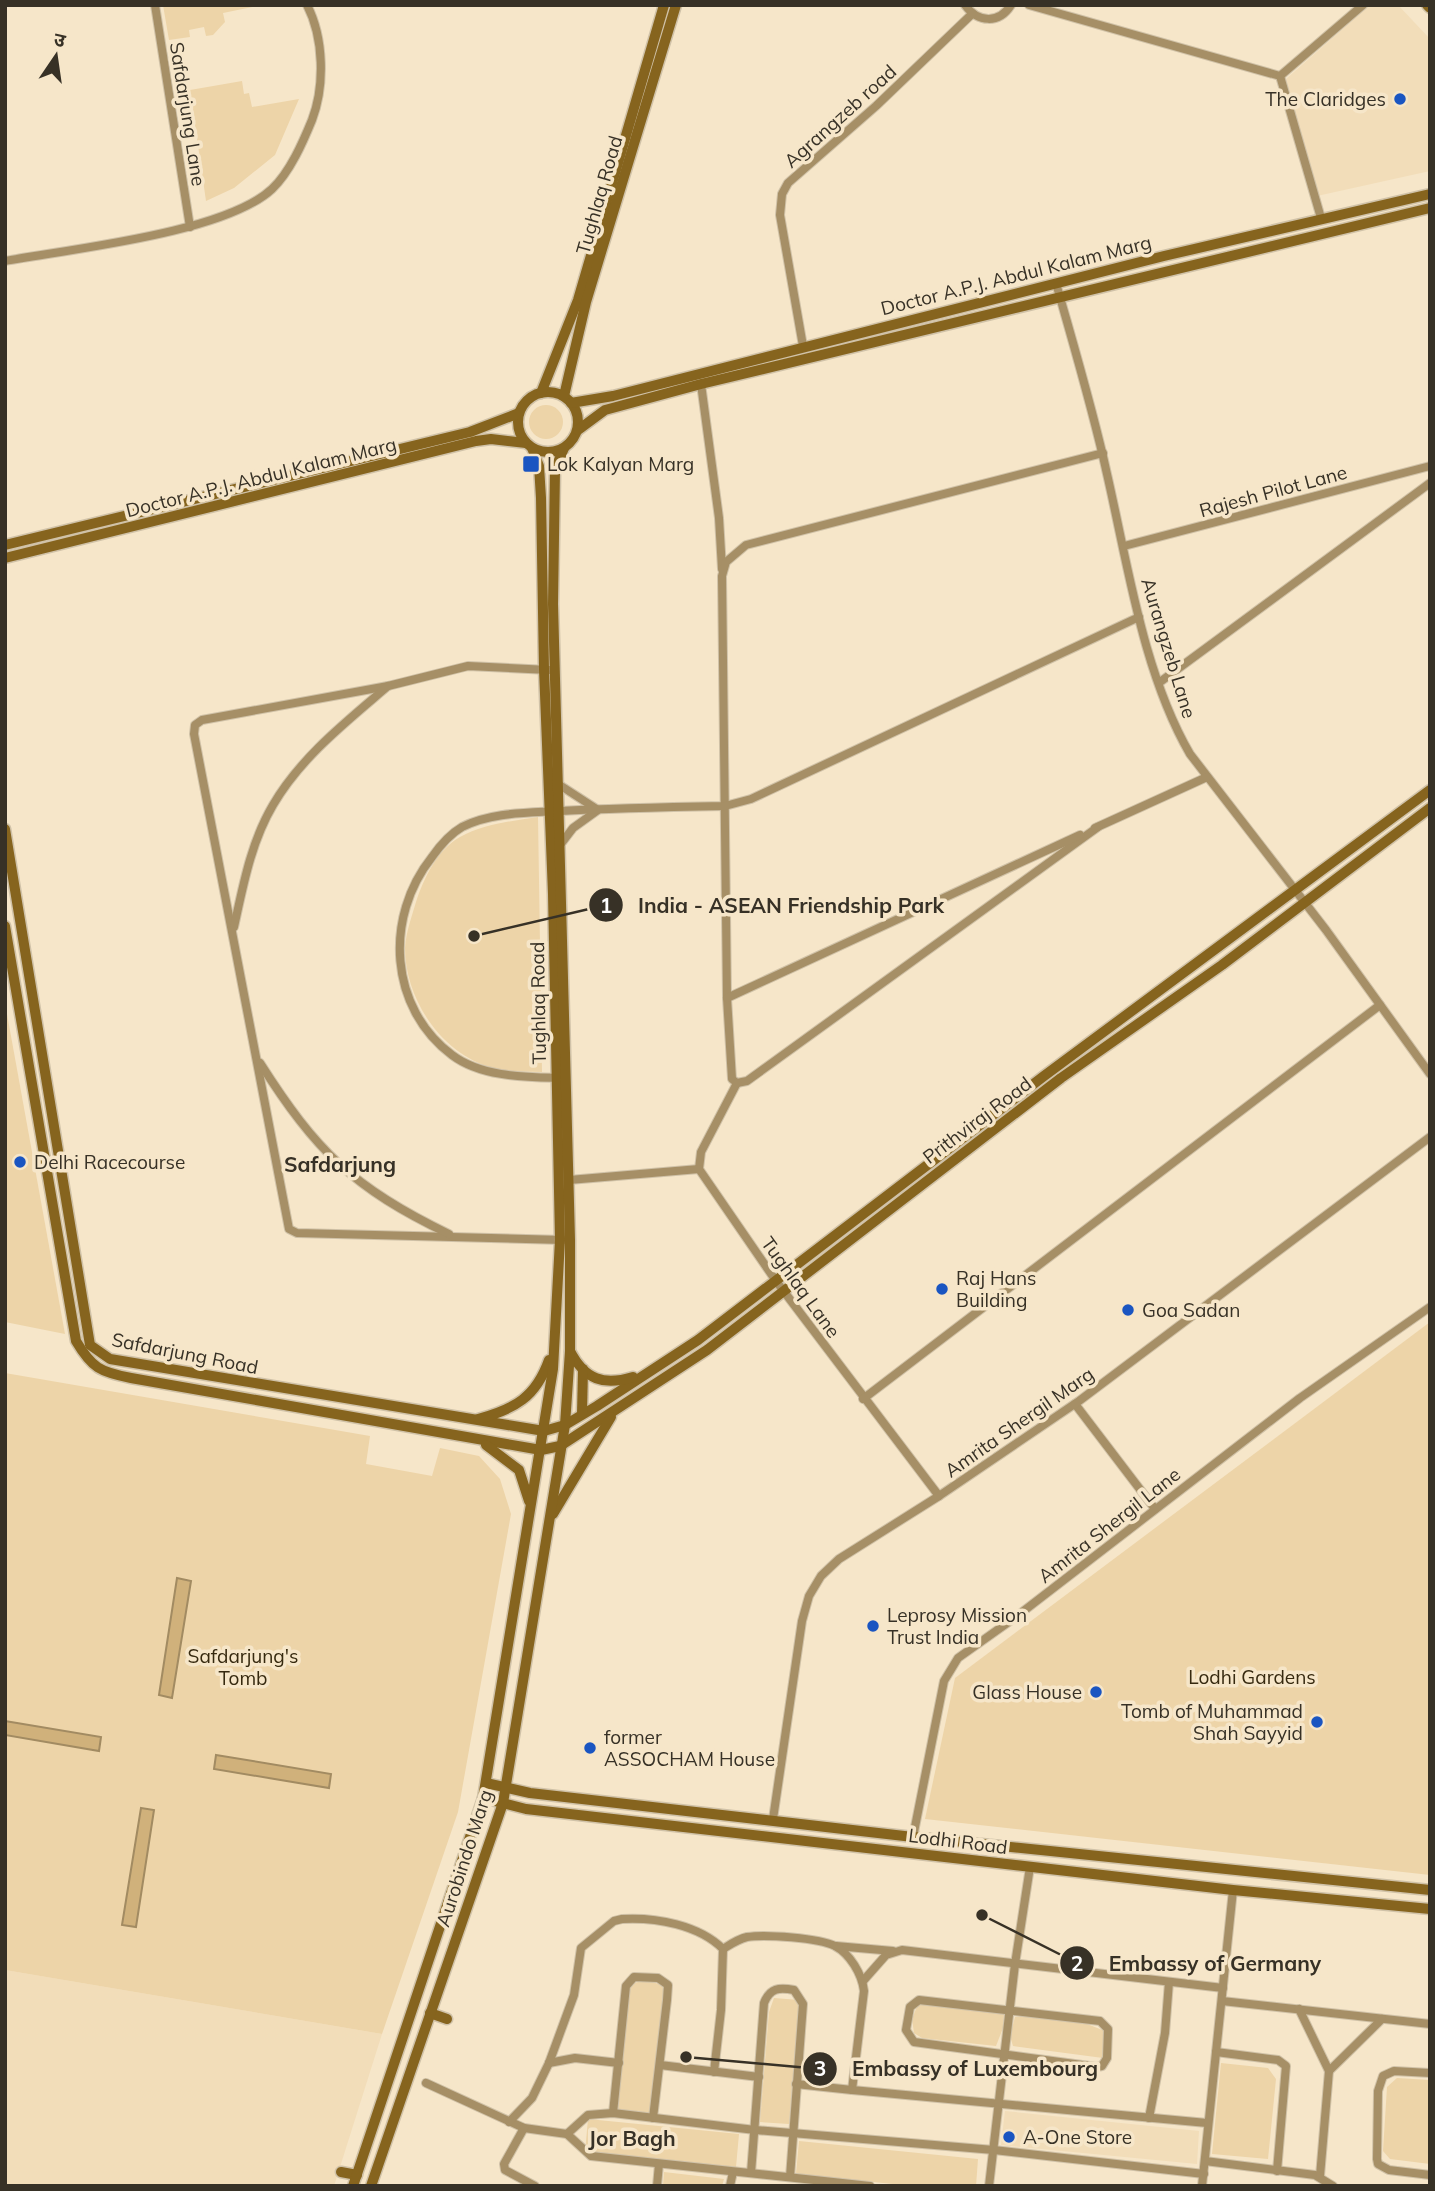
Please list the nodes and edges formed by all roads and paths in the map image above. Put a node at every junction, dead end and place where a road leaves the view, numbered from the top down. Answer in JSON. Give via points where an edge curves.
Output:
{"nodes":[{"id":1,"x":155,"y":5,"type":"edge"},
{"id":2,"x":307,"y":5,"type":"edge"},
{"id":3,"x":664,"y":5,"type":"edge"},
{"id":4,"x":676,"y":5,"type":"edge"},
{"id":5,"x":965,"y":5,"type":"edge"},
{"id":6,"x":1011,"y":5,"type":"edge"},
{"id":7,"x":1029,"y":5,"type":"edge"},
{"id":8,"x":1363,"y":5,"type":"edge"},
{"id":9,"x":972,"y":14,"type":"junction"},
{"id":10,"x":1280,"y":76,"type":"junction"},
{"id":11,"x":1430,"y":194,"type":"edge"},
{"id":12,"x":1430,"y":208,"type":"edge"},
{"id":13,"x":1321,"y":218,"type":"junction"},
{"id":14,"x":190,"y":227,"type":"junction"},
{"id":15,"x":5,"y":261,"type":"edge"},
{"id":16,"x":1056,"y":284,"type":"junction"},
{"id":17,"x":1060,"y":296,"type":"junction"},
{"id":18,"x":803,"y":345,"type":"junction"},
{"id":19,"x":701,"y":384,"type":"junction"},
{"id":20,"x":541,"y":393,"type":"junction"},
{"id":21,"x":567,"y":399,"type":"junction"},
{"id":22,"x":614,"y":401,"type":"junction"},
{"id":23,"x":519,"y":413,"type":"junction"},
{"id":24,"x":578,"y":430,"type":"junction"},
{"id":25,"x":529,"y":446,"type":"junction"},
{"id":26,"x":564,"y":448,"type":"junction"},
{"id":27,"x":1103,"y":453,"type":"junction"},
{"id":28,"x":1430,"y":467,"type":"edge"},
{"id":29,"x":1430,"y":483,"type":"edge"},
{"id":30,"x":36,"y":538,"type":"junction"},
{"id":31,"x":5,"y":545,"type":"edge"},
{"id":32,"x":1124,"y":546,"type":"junction"},
{"id":33,"x":39,"y":550,"type":"junction"},
{"id":34,"x":10,"y":557,"type":"edge"},
{"id":35,"x":5,"y":566,"type":"edge"},
{"id":36,"x":722,"y":576,"type":"junction"},
{"id":37,"x":1139,"y":617,"type":"junction"},
{"id":38,"x":550,"y":670,"type":"junction"},
{"id":39,"x":1160,"y":682,"type":"junction"},
{"id":40,"x":388,"y":686,"type":"junction"},
{"id":41,"x":1207,"y":777,"type":"junction"},
{"id":42,"x":558,"y":784,"type":"junction"},
{"id":43,"x":1430,"y":790,"type":"edge"},
{"id":44,"x":725,"y":806,"type":"junction"},
{"id":45,"x":1430,"y":808,"type":"edge"},
{"id":46,"x":598,"y":810,"type":"junction"},
{"id":47,"x":554,"y":811,"type":"junction"},
{"id":48,"x":1098,"y":827,"type":"junction"},
{"id":49,"x":5,"y":829,"type":"edge"},
{"id":50,"x":560,"y":845,"type":"junction"},
{"id":51,"x":1295,"y":889,"type":"junction"},
{"id":52,"x":1304,"y":901,"type":"junction"},
{"id":53,"x":5,"y":926,"type":"edge"},
{"id":54,"x":233,"y":930,"type":"junction"},
{"id":55,"x":727,"y":998,"type":"junction"},
{"id":56,"x":1380,"y":1005,"type":"junction"},
{"id":57,"x":257,"y":1057,"type":"junction"},
{"id":58,"x":1430,"y":1074,"type":"edge"},
{"id":59,"x":561,"y":1078,"type":"junction"},
{"id":60,"x":737,"y":1083,"type":"junction"},
{"id":61,"x":1429,"y":1140,"type":"edge"},
{"id":62,"x":699,"y":1169,"type":"junction"},
{"id":63,"x":569,"y":1180,"type":"junction"},
{"id":64,"x":452,"y":1236,"type":"junction"},
{"id":65,"x":565,"y":1240,"type":"junction"},
{"id":66,"x":779,"y":1286,"type":"junction"},
{"id":67,"x":1430,"y":1307,"type":"edge"},
{"id":68,"x":554,"y":1349,"type":"junction"},
{"id":69,"x":570,"y":1351,"type":"junction"},
{"id":70,"x":583,"y":1369,"type":"junction"},
{"id":71,"x":643,"y":1373,"type":"junction"},
{"id":72,"x":863,"y":1399,"type":"junction"},
{"id":73,"x":1075,"y":1404,"type":"junction"},
{"id":74,"x":379,"y":1405,"type":"junction"},
{"id":75,"x":615,"y":1412,"type":"junction"},
{"id":76,"x":582,"y":1414,"type":"junction"},
{"id":77,"x":472,"y":1421,"type":"junction"},
{"id":78,"x":376,"y":1422,"type":"junction"},
{"id":79,"x":565,"y":1425,"type":"junction"},
{"id":80,"x":544,"y":1431,"type":"junction"},
{"id":81,"x":478,"y":1440,"type":"junction"},
{"id":82,"x":560,"y":1446,"type":"junction"},
{"id":83,"x":541,"y":1451,"type":"junction"},
{"id":84,"x":939,"y":1496,"type":"junction"},
{"id":85,"x":1155,"y":1510,"type":"junction"},
{"id":86,"x":531,"y":1511,"type":"junction"},
{"id":87,"x":550,"y":1519,"type":"junction"},
{"id":88,"x":486,"y":1783,"type":"junction"},
{"id":89,"x":506,"y":1787,"type":"junction"},
{"id":90,"x":483,"y":1798,"type":"junction"},
{"id":91,"x":503,"y":1802,"type":"junction"},
{"id":92,"x":772,"y":1819,"type":"junction"},
{"id":93,"x":913,"y":1837,"type":"junction"},
{"id":94,"x":1030,"y":1867,"type":"junction"},
{"id":95,"x":1233,"y":1890,"type":"junction"},
{"id":96,"x":1430,"y":1890,"type":"edge"},
{"id":97,"x":1430,"y":1909,"type":"edge"},
{"id":98,"x":833,"y":1945,"type":"junction"},
{"id":99,"x":723,"y":1950,"type":"junction"},
{"id":100,"x":893,"y":1951,"type":"junction"},
{"id":101,"x":1014,"y":1964,"type":"junction"},
{"id":102,"x":863,"y":1981,"type":"junction"},
{"id":103,"x":1169,"y":1982,"type":"junction"},
{"id":104,"x":1223,"y":1988,"type":"junction"},
{"id":105,"x":1222,"y":2001,"type":"junction"},
{"id":106,"x":1299,"y":2009,"type":"junction"},
{"id":107,"x":1010,"y":2010,"type":"junction"},
{"id":108,"x":430,"y":2013,"type":"junction"},
{"id":109,"x":447,"y":2019,"type":"dead end"},
{"id":110,"x":1382,"y":2019,"type":"junction"},
{"id":111,"x":1430,"y":2024,"type":"edge"},
{"id":112,"x":1216,"y":2052,"type":"junction"},
{"id":113,"x":1004,"y":2053,"type":"junction"},
{"id":114,"x":549,"y":2063,"type":"junction"},
{"id":115,"x":618,"y":2063,"type":"junction"},
{"id":116,"x":660,"y":2065,"type":"junction"},
{"id":117,"x":1329,"y":2071,"type":"junction"},
{"id":118,"x":714,"y":2072,"type":"junction"},
{"id":119,"x":1430,"y":2073,"type":"edge"},
{"id":120,"x":760,"y":2077,"type":"junction"},
{"id":121,"x":426,"y":2083,"type":"dead end"},
{"id":122,"x":796,"y":2084,"type":"junction"},
{"id":123,"x":852,"y":2090,"type":"junction"},
{"id":124,"x":1000,"y":2104,"type":"junction"},
{"id":125,"x":613,"y":2113,"type":"junction"},
{"id":126,"x":653,"y":2118,"type":"junction"},
{"id":127,"x":1149,"y":2118,"type":"junction"},
{"id":128,"x":509,"y":2122,"type":"junction"},
{"id":129,"x":1207,"y":2123,"type":"junction"},
{"id":130,"x":524,"y":2128,"type":"junction"},
{"id":131,"x":755,"y":2130,"type":"junction"},
{"id":132,"x":567,"y":2134,"type":"junction"},
{"id":133,"x":794,"y":2134,"type":"junction"},
{"id":134,"x":994,"y":2150,"type":"junction"},
{"id":135,"x":1205,"y":2161,"type":"junction"},
{"id":136,"x":659,"y":2164,"type":"junction"},
{"id":137,"x":1277,"y":2171,"type":"junction"},
{"id":138,"x":341,"y":2172,"type":"dead end"},
{"id":139,"x":733,"y":2172,"type":"junction"},
{"id":140,"x":751,"y":2173,"type":"junction"},
{"id":141,"x":1204,"y":2174,"type":"junction"},
{"id":142,"x":1430,"y":2175,"type":"edge"},
{"id":143,"x":1320,"y":2176,"type":"junction"},
{"id":144,"x":790,"y":2177,"type":"junction"},
{"id":145,"x":355,"y":2180,"type":"edge"},
{"id":146,"x":371,"y":2186,"type":"edge"},
{"id":147,"x":535,"y":2186,"type":"edge"},
{"id":148,"x":657,"y":2186,"type":"edge"},
{"id":149,"x":730,"y":2186,"type":"edge"},
{"id":150,"x":870,"y":2186,"type":"edge"},
{"id":151,"x":989,"y":2186,"type":"edge"},
{"id":152,"x":1202,"y":2186,"type":"edge"},
{"id":153,"x":1333,"y":2186,"type":"edge"}],
"edges":[{"from":1,"to":14,"type":"street","name":"Safdarjung Lane"},
{"from":2,"to":14,"type":"street","via":[[321,64],[322,90],[300,147],[272,189],[239,209]]},
{"from":3,"to":20,"type":"main road","name":"Tughlaq Road","via":[[578,300]]},
{"from":4,"to":21,"type":"main road","name":"Tughlaq Road","via":[[586,302]]},
{"from":5,"to":9,"type":"street"},
{"from":6,"to":9,"type":"street","via":[[1001,17]]},
{"from":7,"to":10,"type":"street"},
{"from":8,"to":10,"type":"street"},
{"from":9,"to":18,"type":"street","name":"Agrangzeb road","via":[[788,183],[782,194],[779,215]]},
{"from":10,"to":13,"type":"street"},
{"from":11,"to":13,"type":"main road","name":"Doctor A.P.J. Abdul Kalam Marg"},
{"from":12,"to":17,"type":"main road","name":"Doctor A.P.J. Abdul Kalam Marg"},
{"from":13,"to":16,"type":"main road","name":"Doctor A.P.J. Abdul Kalam Marg"},
{"from":14,"to":15,"type":"street"},
{"from":16,"to":17,"type":"street","name":"Aurangzeb Lane"},
{"from":16,"to":18,"type":"main road","name":"Doctor A.P.J. Abdul Kalam Marg"},
{"from":17,"to":19,"type":"main road","name":"Doctor A.P.J. Abdul Kalam Marg"},
{"from":17,"to":27,"type":"street","name":"Aurangzeb Lane"},
{"from":18,"to":22,"type":"main road","name":"Doctor A.P.J. Abdul Kalam Marg"},
{"from":19,"to":22,"type":"main road","name":"Doctor A.P.J. Abdul Kalam Marg"},
{"from":19,"to":36,"type":"street"},
{"from":20,"to":21,"type":"main road"},
{"from":20,"to":23,"type":"main road","via":[[530,398]]},
{"from":21,"to":22,"type":"main road"},
{"from":21,"to":24,"type":"main road","via":[[577,415]]},
{"from":22,"to":24,"type":"main road"},
{"from":23,"to":25,"type":"main road","via":[[519,431]]},
{"from":23,"to":30,"type":"main road","name":"Doctor A.P.J. Abdul Kalam Marg","via":[[470,432]]},
{"from":24,"to":26,"type":"main road"},
{"from":25,"to":26,"type":"main road","via":[[546,453]]},
{"from":25,"to":33,"type":"main road","name":"Doctor A.P.J. Abdul Kalam Marg","via":[[476,441]]},
{"from":25,"to":38,"type":"main road","name":"Tughlaq Road","via":[[539,466]]},
{"from":26,"to":38,"type":"main road","name":"Tughlaq Road","via":[[555,470]]},
{"from":27,"to":32,"type":"street","name":"Aurangzeb Lane"},
{"from":27,"to":36,"type":"street","via":[[746,545],[726,562]]},
{"from":28,"to":32,"type":"street","name":"Rajesh Pilot Lane"},
{"from":29,"to":39,"type":"street"},
{"from":30,"to":31,"type":"main road","name":"Doctor A.P.J. Abdul Kalam Marg"},
{"from":30,"to":33,"type":"main road"},
{"from":32,"to":37,"type":"street","name":"Aurangzeb Lane"},
{"from":33,"to":34,"type":"main road","name":"Doctor A.P.J. Abdul Kalam Marg"},
{"from":34,"to":35,"type":"main road"},
{"from":36,"to":44,"type":"street"},
{"from":37,"to":39,"type":"street","name":"Aurangzeb Lane"},
{"from":37,"to":44,"type":"street","via":[[751,799]]},
{"from":38,"to":40,"type":"street","via":[[468,666]]},
{"from":38,"to":42,"type":"main road","name":"Tughlaq Road"},
{"from":38,"to":47,"type":"main road","name":"Tughlaq Road"},
{"from":39,"to":41,"type":"street","name":"Aurangzeb Lane","via":[[1172,723]]},
{"from":40,"to":54,"type":"street","via":[[318,749],[272,806],[248,866]]},
{"from":40,"to":54,"type":"street","via":[[202,720],[195,725]]},
{"from":41,"to":48,"type":"street"},
{"from":41,"to":51,"type":"street","name":"Aurangzeb Lane"},
{"from":42,"to":46,"type":"street"},
{"from":42,"to":47,"type":"main road","name":"Tughlaq Road"},
{"from":43,"to":51,"type":"main road","name":"Prithviraj Road"},
{"from":44,"to":46,"type":"street"},
{"from":44,"to":55,"type":"street"},
{"from":45,"to":52,"type":"main road","name":"Prithviraj Road"},
{"from":46,"to":47,"type":"street"},
{"from":46,"to":50,"type":"street","via":[[573,828]]},
{"from":47,"to":50,"type":"main road","name":"Tughlaq Road"},
{"from":47,"to":59,"type":"main road","name":"Tughlaq Road"},
{"from":47,"to":59,"type":"street","via":[[496,816],[461,828],[439,848],[418,874],[407,904],[399,966],[420,1021],[451,1055],[493,1073]]},
{"from":48,"to":55,"type":"street"},
{"from":48,"to":60,"type":"street","via":[[747,1081]]},
{"from":49,"to":74,"type":"main road","name":"Safdarjung Road","via":[[90,1345],[110,1359]]},
{"from":50,"to":59,"type":"main road","name":"Tughlaq Road"},
{"from":51,"to":52,"type":"street","name":"Aurangzeb Lane"},
{"from":51,"to":66,"type":"main road","name":"Prithviraj Road"},
{"from":52,"to":56,"type":"street","name":"Aurangzeb Lane"},
{"from":52,"to":66,"type":"main road","name":"Prithviraj Road"},
{"from":53,"to":78,"type":"main road","name":"Safdarjung Road","via":[[76,1341],[89,1363],[107,1373]]},
{"from":54,"to":57,"type":"street"},
{"from":55,"to":60,"type":"street","via":[[730,1073]]},
{"from":56,"to":58,"type":"street","name":"Aurangzeb Lane"},
{"from":56,"to":72,"type":"street"},
{"from":57,"to":64,"type":"street","via":[[294,1116],[340,1167],[374,1193]]},
{"from":57,"to":64,"type":"street","via":[[287,1225],[292,1232]]},
{"from":59,"to":63,"type":"main road","name":"Tughlaq Road"},
{"from":59,"to":65,"type":"main road","name":"Tughlaq Road"},
{"from":60,"to":62,"type":"street","via":[[701,1152]]},
{"from":61,"to":73,"type":"street","name":"Amrita Shergil Marg"},
{"from":62,"to":63,"type":"street"},
{"from":62,"to":66,"type":"street","name":"Tughlaq Lane"},
{"from":63,"to":65,"type":"main road","name":"Tughlaq Road"},
{"from":64,"to":65,"type":"street"},
{"from":65,"to":68,"type":"main road","name":"Tughlaq Road"},
{"from":65,"to":69,"type":"main road","name":"Tughlaq Road"},
{"from":66,"to":71,"type":"main road","name":"Prithviraj Road"},
{"from":66,"to":72,"type":"street","name":"Tughlaq Lane"},
{"from":66,"to":75,"type":"main road","name":"Prithviraj Road","via":[[707,1350]]},
{"from":67,"to":85,"type":"street","name":"Amrita Shergil Lane","via":[[1300,1398]]},
{"from":68,"to":77,"type":"main road","via":[[542,1378],[524,1401]]},
{"from":68,"to":80,"type":"main road","name":"Tughlaq Road"},
{"from":69,"to":70,"type":"main road"},
{"from":69,"to":79,"type":"main road","name":"Tughlaq Road"},
{"from":70,"to":71,"type":"main road","via":[[603,1382]]},
{"from":70,"to":76,"type":"main road"},
{"from":71,"to":76,"type":"main road","name":"Prithviraj Road"},
{"from":72,"to":84,"type":"street","name":"Tughlaq Lane"},
{"from":73,"to":84,"type":"street","name":"Amrita Shergil Marg"},
{"from":73,"to":85,"type":"street"},
{"from":74,"to":77,"type":"main road","name":"Safdarjung Road"},
{"from":74,"to":78,"type":"main road"},
{"from":75,"to":82,"type":"main road","name":"Prithviraj Road"},
{"from":75,"to":87,"type":"main road"},
{"from":76,"to":79,"type":"main road","name":"Prithviraj Road"},
{"from":77,"to":80,"type":"main road","name":"Safdarjung Road"},
{"from":78,"to":81,"type":"main road","name":"Safdarjung Road"},
{"from":79,"to":80,"type":"main road","name":"Prithviraj Road"},
{"from":79,"to":82,"type":"main road","name":"Tughlaq Road"},
{"from":80,"to":83,"type":"main road","name":"Tughlaq Road"},
{"from":81,"to":83,"type":"main road","name":"Safdarjung Road"},
{"from":81,"to":86,"type":"main road","via":[[520,1470]]},
{"from":82,"to":83,"type":"main road","name":"Prithviraj Road"},
{"from":82,"to":87,"type":"main road","name":"Aurobindo Marg"},
{"from":83,"to":86,"type":"main road","name":"Aurobindo Marg"},
{"from":84,"to":92,"type":"street","name":"Amrita Shergil Marg","via":[[839,1559],[821,1576],[810,1596],[802,1621]]},
{"from":85,"to":93,"type":"street","name":"Amrita Shergil Lane","via":[[951,1664]]},
{"from":86,"to":88,"type":"main road","name":"Aurobindo Marg"},
{"from":87,"to":89,"type":"main road","name":"Aurobindo Marg"},
{"from":88,"to":89,"type":"main road","name":"Lodhi Road"},
{"from":88,"to":90,"type":"main road","name":"Aurobindo Marg"},
{"from":89,"to":91,"type":"main road","name":"Aurobindo Marg"},
{"from":89,"to":92,"type":"main road","name":"Lodhi Road"},
{"from":90,"to":91,"type":"main road","name":"Lodhi Road"},
{"from":90,"to":145,"type":"main road","name":"Aurobindo Marg"},
{"from":91,"to":94,"type":"main road","name":"Lodhi Road","via":[[526,1809]]},
{"from":91,"to":108,"type":"main road","name":"Aurobindo Marg"},
{"from":92,"to":93,"type":"main road","name":"Lodhi Road"},
{"from":93,"to":96,"type":"main road","name":"Lodhi Road"},
{"from":94,"to":95,"type":"main road","name":"Lodhi Road"},
{"from":94,"to":101,"type":"street"},
{"from":95,"to":97,"type":"main road","name":"Lodhi Road"},
{"from":95,"to":104,"type":"street"},
{"from":98,"to":99,"type":"street","via":[[761,1936],[736,1940]]},
{"from":98,"to":100,"type":"street"},
{"from":98,"to":102,"type":"street"},
{"from":99,"to":114,"type":"street","via":[[693,1928],[632,1918],[614,1921],[582,1948],[574,1995]]},
{"from":99,"to":118,"type":"street"},
{"from":100,"to":101,"type":"street"},
{"from":100,"to":102,"type":"street"},
{"from":101,"to":103,"type":"street"},
{"from":101,"to":107,"type":"street"},
{"from":102,"to":123,"type":"street"},
{"from":103,"to":104,"type":"street"},
{"from":103,"to":127,"type":"street"},
{"from":104,"to":105,"type":"street"},
{"from":105,"to":106,"type":"street"},
{"from":105,"to":112,"type":"street"},
{"from":106,"to":110,"type":"street"},
{"from":106,"to":117,"type":"street"},
{"from":107,"to":113,"type":"street"},
{"from":107,"to":113,"type":"street","via":[[919,2000],[910,2007],[906,2030],[914,2042]]},
{"from":107,"to":113,"type":"street","via":[[1100,2021],[1108,2029],[1107,2058],[1097,2067]]},
{"from":108,"to":109,"type":"main road"},
{"from":108,"to":146,"type":"main road","name":"Aurobindo Marg"},
{"from":110,"to":111,"type":"street"},
{"from":110,"to":117,"type":"street"},
{"from":112,"to":129,"type":"street"},
{"from":112,"to":137,"type":"street","via":[[1278,2060],[1286,2066]]},
{"from":113,"to":124,"type":"street"},
{"from":114,"to":115,"type":"street","via":[[575,2058]]},
{"from":114,"to":128,"type":"street","via":[[533,2098]]},
{"from":115,"to":116,"type":"street","via":[[626,1986],[641,1976],[668,1985]]},
{"from":115,"to":125,"type":"street"},
{"from":116,"to":118,"type":"street"},
{"from":116,"to":126,"type":"street"},
{"from":117,"to":143,"type":"street"},
{"from":118,"to":120,"type":"street"},
{"from":119,"to":142,"type":"street","via":[[1395,2071],[1383,2076],[1378,2091],[1377,2159],[1389,2170]]},
{"from":120,"to":122,"type":"street","via":[[764,2003],[767,1994],[784,1988],[794,1990],[803,2004]]},
{"from":120,"to":131,"type":"street"},
{"from":121,"to":128,"type":"street"},
{"from":122,"to":123,"type":"street"},
{"from":122,"to":133,"type":"street"},
{"from":123,"to":124,"type":"street"},
{"from":124,"to":127,"type":"street"},
{"from":124,"to":134,"type":"street"},
{"from":125,"to":126,"type":"street"},
{"from":125,"to":132,"type":"street","via":[[588,2115]]},
{"from":126,"to":131,"type":"street"},
{"from":127,"to":129,"type":"street"},
{"from":128,"to":130,"type":"street"},
{"from":129,"to":135,"type":"street"},
{"from":130,"to":132,"type":"street"},
{"from":130,"to":147,"type":"street","via":[[505,2170]]},
{"from":131,"to":133,"type":"street"},
{"from":131,"to":140,"type":"street"},
{"from":132,"to":136,"type":"street","via":[[591,2156]]},
{"from":133,"to":134,"type":"street"},
{"from":133,"to":144,"type":"street"},
{"from":134,"to":141,"type":"street"},
{"from":134,"to":151,"type":"street"},
{"from":135,"to":137,"type":"street"},
{"from":135,"to":141,"type":"street"},
{"from":136,"to":139,"type":"street"},
{"from":136,"to":148,"type":"street"},
{"from":137,"to":143,"type":"street"},
{"from":138,"to":145,"type":"main road"},
{"from":139,"to":140,"type":"street"},
{"from":139,"to":149,"type":"street"},
{"from":140,"to":144,"type":"street"},
{"from":141,"to":152,"type":"street"},
{"from":143,"to":153,"type":"street"},
{"from":144,"to":150,"type":"street"}]}
